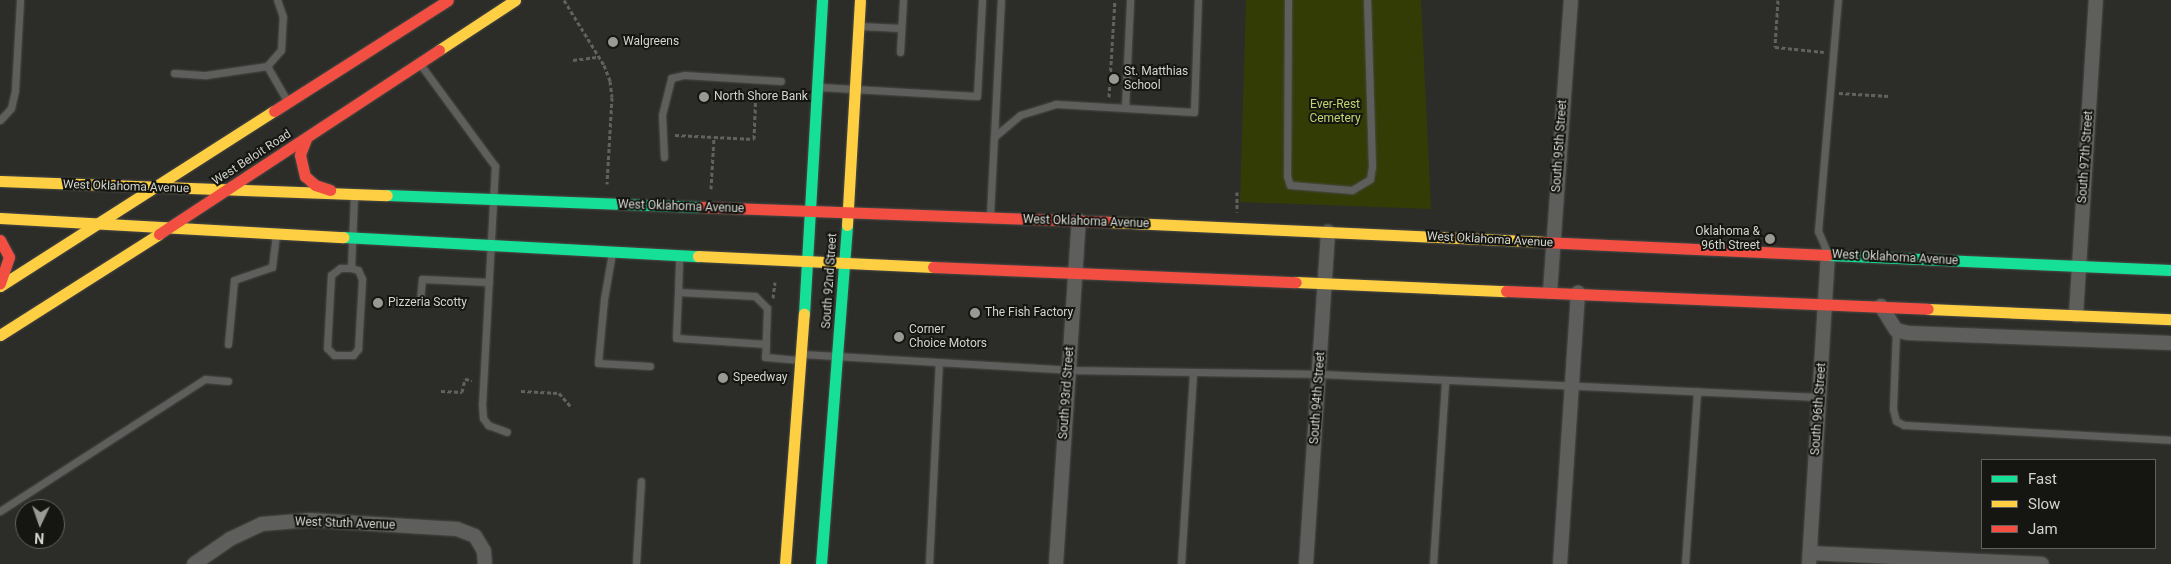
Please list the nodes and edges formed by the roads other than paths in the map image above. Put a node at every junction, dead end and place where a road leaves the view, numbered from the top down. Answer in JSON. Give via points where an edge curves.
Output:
{"nodes":[{"id":1,"x":20,"y":0,"type":"edge"},
{"id":2,"x":277,"y":0,"type":"edge"},
{"id":3,"x":448,"y":0,"type":"edge"},
{"id":4,"x":515,"y":0,"type":"edge"},
{"id":5,"x":822,"y":0,"type":"edge"},
{"id":6,"x":860,"y":0,"type":"edge"},
{"id":7,"x":903,"y":0,"type":"edge"},
{"id":8,"x":982,"y":0,"type":"edge"},
{"id":9,"x":1001,"y":0,"type":"edge"},
{"id":10,"x":1130,"y":0,"type":"edge"},
{"id":11,"x":1198,"y":0,"type":"edge"},
{"id":12,"x":1288,"y":0,"type":"edge"},
{"id":13,"x":1367,"y":0,"type":"edge"},
{"id":14,"x":1571,"y":0,"type":"edge"},
{"id":15,"x":1838,"y":0,"type":"edge"},
{"id":16,"x":2096,"y":0,"type":"edge"},
{"id":17,"x":859,"y":26,"type":"junction"},
{"id":18,"x":901,"y":28,"type":"junction"},
{"id":19,"x":900,"y":52,"type":"dead end"},
{"id":20,"x":420,"y":64,"type":"junction"},
{"id":21,"x":267,"y":66,"type":"junction"},
{"id":22,"x":174,"y":73,"type":"dead end"},
{"id":23,"x":781,"y":81,"type":"dead end"},
{"id":24,"x":816,"y":86,"type":"junction"},
{"id":25,"x":856,"y":91,"type":"junction"},
{"id":26,"x":288,"y":102,"type":"junction"},
{"id":27,"x":1125,"y":108,"type":"junction"},
{"id":28,"x":0,"y":120,"type":"edge"},
{"id":29,"x":994,"y":137,"type":"junction"},
{"id":30,"x":306,"y":139,"type":"junction"},
{"id":31,"x":664,"y":157,"type":"dead end"},
{"id":32,"x":0,"y":182,"type":"edge"},
{"id":33,"x":151,"y":189,"type":"junction"},
{"id":34,"x":228,"y":190,"type":"junction"},
{"id":35,"x":354,"y":195,"type":"junction"},
{"id":36,"x":494,"y":200,"type":"junction"},
{"id":37,"x":808,"y":211,"type":"junction"},
{"id":38,"x":848,"y":213,"type":"junction"},
{"id":39,"x":0,"y":218,"type":"edge"},
{"id":40,"x":990,"y":218,"type":"junction"},
{"id":41,"x":1079,"y":221,"type":"junction"},
{"id":42,"x":97,"y":222,"type":"junction"},
{"id":43,"x":172,"y":225,"type":"junction"},
{"id":44,"x":276,"y":231,"type":"junction"},
{"id":45,"x":1328,"y":232,"type":"junction"},
{"id":46,"x":353,"y":236,"type":"junction"},
{"id":47,"x":0,"y":240,"type":"edge"},
{"id":48,"x":1553,"y":243,"type":"junction"},
{"id":49,"x":491,"y":244,"type":"junction"},
{"id":50,"x":613,"y":251,"type":"junction"},
{"id":51,"x":680,"y":254,"type":"junction"},
{"id":52,"x":1828,"y":255,"type":"junction"},
{"id":53,"x":808,"y":262,"type":"junction"},
{"id":54,"x":845,"y":263,"type":"junction"},
{"id":55,"x":2079,"y":266,"type":"junction"},
{"id":56,"x":351,"y":268,"type":"junction"},
{"id":57,"x":2171,"y":270,"type":"edge"},
{"id":58,"x":1077,"y":272,"type":"junction"},
{"id":59,"x":489,"y":282,"type":"junction"},
{"id":60,"x":1326,"y":283,"type":"junction"},
{"id":61,"x":0,"y":284,"type":"edge"},
{"id":62,"x":678,"y":292,"type":"junction"},
{"id":63,"x":1550,"y":292,"type":"junction"},
{"id":64,"x":1578,"y":293,"type":"junction"},
{"id":65,"x":420,"y":301,"type":"dead end"},
{"id":66,"x":1826,"y":304,"type":"junction"},
{"id":67,"x":1881,"y":306,"type":"junction"},
{"id":68,"x":2076,"y":315,"type":"junction"},
{"id":69,"x":2171,"y":319,"type":"edge"},
{"id":70,"x":1896,"y":330,"type":"junction"},
{"id":71,"x":0,"y":334,"type":"edge"},
{"id":72,"x":2171,"y":343,"type":"edge"},
{"id":73,"x":228,"y":344,"type":"dead end"},
{"id":74,"x":766,"y":344,"type":"junction"},
{"id":75,"x":800,"y":357,"type":"junction"},
{"id":76,"x":838,"y":357,"type":"junction"},
{"id":77,"x":939,"y":362,"type":"junction"},
{"id":78,"x":650,"y":366,"type":"dead end"},
{"id":79,"x":1069,"y":370,"type":"junction"},
{"id":80,"x":1193,"y":372,"type":"junction"},
{"id":81,"x":1319,"y":374,"type":"junction"},
{"id":82,"x":228,"y":381,"type":"dead end"},
{"id":83,"x":1445,"y":382,"type":"junction"},
{"id":84,"x":1573,"y":386,"type":"junction"},
{"id":85,"x":1697,"y":391,"type":"junction"},
{"id":86,"x":1820,"y":397,"type":"junction"},
{"id":87,"x":507,"y":432,"type":"dead end"},
{"id":88,"x":2171,"y":440,"type":"edge"},
{"id":89,"x":641,"y":481,"type":"dead end"},
{"id":90,"x":0,"y":511,"type":"edge"},
{"id":91,"x":1810,"y":558,"type":"edge"},
{"id":92,"x":194,"y":564,"type":"edge"},
{"id":93,"x":485,"y":564,"type":"edge"},
{"id":94,"x":636,"y":564,"type":"edge"},
{"id":95,"x":785,"y":564,"type":"edge"},
{"id":96,"x":822,"y":564,"type":"edge"},
{"id":97,"x":929,"y":564,"type":"edge"},
{"id":98,"x":1056,"y":564,"type":"edge"},
{"id":99,"x":1181,"y":564,"type":"edge"},
{"id":100,"x":1306,"y":564,"type":"edge"},
{"id":101,"x":1433,"y":564,"type":"edge"},
{"id":102,"x":1560,"y":564,"type":"edge"},
{"id":103,"x":1685,"y":564,"type":"edge"},
{"id":104,"x":2037,"y":564,"type":"edge"},
{"id":105,"x":2042,"y":564,"type":"edge"}],
"edges":[{"from":1,"to":28,"type":"lane","via":[[11,108]]},
{"from":2,"to":21,"type":"lane","via":[[283,17],[281,50]]},
{"from":3,"to":26,"type":"main road"},
{"from":4,"to":20,"type":"main road","name":"West Beloit Road"},
{"from":5,"to":24,"type":"main road","name":"South 92nd Street"},
{"from":6,"to":17,"type":"main road","name":"South 92nd Street"},
{"from":7,"to":18,"type":"lane"},
{"from":8,"to":25,"type":"lane","via":[[977,96]]},
{"from":9,"to":29,"type":"lane"},
{"from":10,"to":27,"type":"lane"},
{"from":11,"to":27,"type":"lane","via":[[1194,112]]},
{"from":12,"to":13,"type":"lane","via":[[1290,185],[1352,190],[1370,179],[1372,167]]},
{"from":14,"to":48,"type":"street","name":"South 95th Street"},
{"from":15,"to":52,"type":"lane","via":[[1818,231]]},
{"from":16,"to":55,"type":"street","name":"South 97th Street"},
{"from":17,"to":18,"type":"lane"},
{"from":17,"to":25,"type":"main road","name":"South 92nd Street"},
{"from":18,"to":19,"type":"lane"},
{"from":20,"to":30,"type":"main road","name":"West Beloit Road"},
{"from":20,"to":36,"type":"lane","via":[[495,166]]},
{"from":21,"to":22,"type":"lane","via":[[206,75]]},
{"from":21,"to":26,"type":"lane"},
{"from":23,"to":31,"type":"lane","via":[[684,75],[671,78],[662,115]]},
{"from":24,"to":25,"type":"lane"},
{"from":24,"to":37,"type":"main road","name":"South 92nd Street"},
{"from":25,"to":38,"type":"main road","name":"South 92nd Street"},
{"from":26,"to":33,"type":"main road"},
{"from":27,"to":29,"type":"lane","via":[[1056,104],[1020,115]]},
{"from":29,"to":40,"type":"lane"},
{"from":30,"to":34,"type":"main road","name":"West Beloit Road"},
{"from":30,"to":35,"type":"main road","via":[[300,155],[309,181],[322,188]]},
{"from":32,"to":33,"type":"main road","name":"West Oklahoma Avenue"},
{"from":33,"to":34,"type":"main road","name":"West Oklahoma Avenue"},
{"from":33,"to":42,"type":"main road"},
{"from":34,"to":35,"type":"main road","name":"West Oklahoma Avenue"},
{"from":34,"to":43,"type":"main road","name":"West Beloit Road"},
{"from":35,"to":36,"type":"main road","name":"West Oklahoma Avenue"},
{"from":35,"to":46,"type":"lane"},
{"from":36,"to":37,"type":"main road","name":"West Oklahoma Avenue"},
{"from":36,"to":49,"type":"lane"},
{"from":37,"to":38,"type":"main road","name":"West Oklahoma Avenue"},
{"from":37,"to":53,"type":"main road","name":"South 92nd Street"},
{"from":38,"to":40,"type":"main road","name":"West Oklahoma Avenue"},
{"from":38,"to":54,"type":"main road","name":"South 92nd Street"},
{"from":39,"to":42,"type":"main road"},
{"from":40,"to":41,"type":"main road","name":"West Oklahoma Avenue"},
{"from":41,"to":45,"type":"main road","name":"West Oklahoma Avenue"},
{"from":41,"to":58,"type":"street","name":"South 93rd Street"},
{"from":42,"to":43,"type":"main road"},
{"from":42,"to":61,"type":"main road"},
{"from":43,"to":44,"type":"main road"},
{"from":43,"to":71,"type":"main road","name":"West Beloit Road"},
{"from":44,"to":46,"type":"main road"},
{"from":44,"to":73,"type":"lane","via":[[272,267],[234,280]]},
{"from":45,"to":48,"type":"main road","name":"West Oklahoma Avenue"},
{"from":45,"to":60,"type":"street","name":"South 94th Street"},
{"from":46,"to":49,"type":"main road"},
{"from":46,"to":56,"type":"lane"},
{"from":47,"to":61,"type":"main road","via":[[9,257]]},
{"from":48,"to":52,"type":"main road","name":"West Oklahoma Avenue"},
{"from":48,"to":63,"type":"street","name":"South 95th Street"},
{"from":49,"to":50,"type":"main road"},
{"from":49,"to":59,"type":"lane"},
{"from":50,"to":51,"type":"main road"},
{"from":50,"to":78,"type":"lane","via":[[604,299],[598,363]]},
{"from":51,"to":53,"type":"main road"},
{"from":51,"to":62,"type":"lane"},
{"from":52,"to":55,"type":"main road","name":"West Oklahoma Avenue"},
{"from":52,"to":66,"type":"street","name":"South 96th Street"},
{"from":53,"to":54,"type":"main road"},
{"from":53,"to":75,"type":"main road","name":"South 92nd Street"},
{"from":54,"to":58,"type":"main road"},
{"from":54,"to":76,"type":"main road","name":"South 92nd Street"},
{"from":55,"to":57,"type":"main road","name":"West Oklahoma Avenue"},
{"from":55,"to":68,"type":"street","name":"South 97th Street"},
{"from":56,"to":56,"type":"lane","via":[[358,270],[362,280],[358,349],[353,355],[334,355],[327,348],[331,275],[340,268]]},
{"from":58,"to":60,"type":"main road"},
{"from":58,"to":79,"type":"street","name":"South 93rd Street"},
{"from":59,"to":65,"type":"lane","via":[[422,279]]},
{"from":59,"to":87,"type":"lane","via":[[483,418],[495,430]]},
{"from":60,"to":63,"type":"main road"},
{"from":60,"to":81,"type":"street","name":"South 94th Street"},
{"from":62,"to":74,"type":"lane","via":[[755,296],[767,308]]},
{"from":62,"to":74,"type":"lane","via":[[676,338]]},
{"from":63,"to":64,"type":"main road"},
{"from":64,"to":66,"type":"main road"},
{"from":64,"to":84,"type":"street"},
{"from":66,"to":67,"type":"main road"},
{"from":66,"to":86,"type":"street","name":"South 96th Street"},
{"from":67,"to":68,"type":"main road"},
{"from":67,"to":70,"type":"street"},
{"from":68,"to":69,"type":"main road"},
{"from":70,"to":72,"type":"street","via":[[1908,334]]},
{"from":70,"to":88,"type":"lane","via":[[1893,409],[1896,421],[1904,425]]},
{"from":74,"to":75,"type":"lane","via":[[765,357]]},
{"from":75,"to":76,"type":"lane"},
{"from":75,"to":95,"type":"main road","name":"South 92nd Street"},
{"from":76,"to":77,"type":"lane"},
{"from":76,"to":96,"type":"main road","name":"South 92nd Street"},
{"from":77,"to":79,"type":"lane"},
{"from":77,"to":97,"type":"lane"},
{"from":79,"to":80,"type":"lane"},
{"from":79,"to":98,"type":"street","name":"South 93rd Street"},
{"from":80,"to":81,"type":"lane"},
{"from":80,"to":99,"type":"lane"},
{"from":81,"to":83,"type":"lane"},
{"from":81,"to":100,"type":"street","name":"South 94th Street"},
{"from":82,"to":90,"type":"lane","via":[[205,379]]},
{"from":83,"to":84,"type":"lane"},
{"from":83,"to":101,"type":"lane"},
{"from":84,"to":85,"type":"lane"},
{"from":84,"to":102,"type":"street"},
{"from":85,"to":86,"type":"lane"},
{"from":85,"to":103,"type":"lane"},
{"from":86,"to":91,"type":"street","name":"South 96th Street"},
{"from":89,"to":94,"type":"lane"},
{"from":91,"to":104,"type":"street"},
{"from":92,"to":93,"type":"street","name":"West Stuth Avenue","via":[[230,539],[262,524],[310,520],[457,529],[475,536],[484,551]]},
{"from":104,"to":105,"type":"street"}]}
